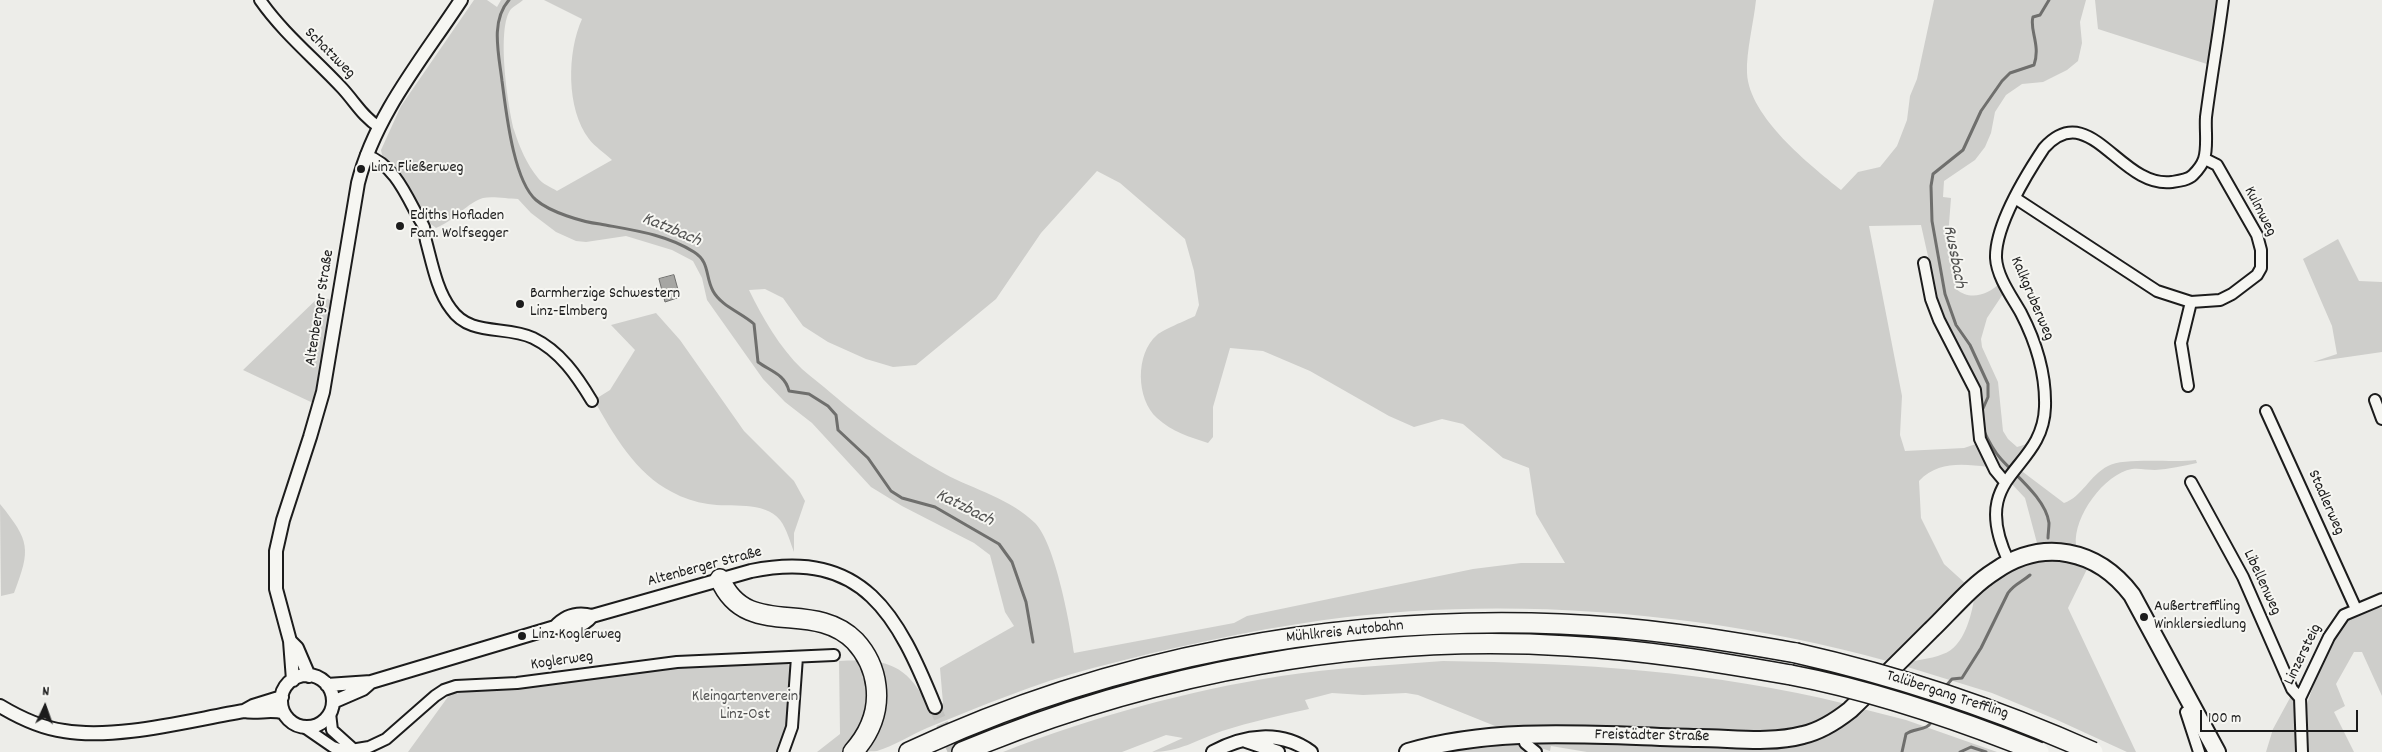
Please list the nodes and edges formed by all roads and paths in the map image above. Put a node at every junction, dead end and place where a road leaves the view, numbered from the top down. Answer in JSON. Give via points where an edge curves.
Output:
{"nodes":[{"id":1,"x":260,"y":0,"type":"edge"},
{"id":2,"x":461,"y":0,"type":"edge"},
{"id":3,"x":2223,"y":0,"type":"edge"},
{"id":4,"x":379,"y":127,"type":"junction"},
{"id":5,"x":366,"y":155,"type":"junction"},
{"id":6,"x":2205,"y":158,"type":"junction"},
{"id":7,"x":2015,"y":198,"type":"junction"},
{"id":8,"x":1924,"y":263,"type":"dead end"},
{"id":9,"x":2191,"y":302,"type":"junction"},
{"id":10,"x":2188,"y":386,"type":"dead end"},
{"id":11,"x":2375,"y":400,"type":"dead end"},
{"id":12,"x":592,"y":401,"type":"dead end"},
{"id":13,"x":2266,"y":411,"type":"dead end"},
{"id":14,"x":2382,"y":419,"type":"edge"},
{"id":15,"x":2007,"y":480,"type":"junction"},
{"id":16,"x":2191,"y":482,"type":"dead end"},
{"id":17,"x":2009,"y":562,"type":"junction"},
{"id":18,"x":720,"y":579,"type":"junction"},
{"id":19,"x":2382,"y":600,"type":"edge"},
{"id":20,"x":2356,"y":609,"type":"junction"},
{"id":21,"x":290,"y":641,"type":"junction"},
{"id":22,"x":1796,"y":654,"type":"joint"},
{"id":23,"x":834,"y":655,"type":"dead end"},
{"id":24,"x":797,"y":657,"type":"junction"},
{"id":25,"x":1791,"y":675,"type":"joint"},
{"id":26,"x":310,"y":676,"type":"junction"},
{"id":27,"x":292,"y":680,"type":"junction"},
{"id":28,"x":371,"y":682,"type":"junction"},
{"id":29,"x":327,"y":684,"type":"junction"},
{"id":30,"x":282,"y":697,"type":"junction"},
{"id":31,"x":2300,"y":698,"type":"junction"},
{"id":32,"x":0,"y":706,"type":"edge"},
{"id":33,"x":935,"y":707,"type":"tunnel mouth"},
{"id":34,"x":331,"y":708,"type":"junction"},
{"id":35,"x":244,"y":711,"type":"junction"},
{"id":36,"x":2186,"y":712,"type":"dead end"},
{"id":37,"x":284,"y":713,"type":"junction"},
{"id":38,"x":304,"y":727,"type":"junction"},
{"id":39,"x":1524,"y":735,"type":"junction"},
{"id":40,"x":1246,"y":741,"type":"junction"},
{"id":41,"x":352,"y":748,"type":"junction"},
{"id":42,"x":783,"y":752,"type":"edge"},
{"id":43,"x":853,"y":752,"type":"edge"},
{"id":44,"x":909,"y":752,"type":"edge"},
{"id":45,"x":962,"y":752,"type":"edge"},
{"id":46,"x":1213,"y":752,"type":"edge"},
{"id":47,"x":1278,"y":752,"type":"edge"},
{"id":48,"x":1311,"y":752,"type":"edge"},
{"id":49,"x":1408,"y":752,"type":"edge"},
{"id":50,"x":1536,"y":752,"type":"edge"},
{"id":51,"x":2039,"y":752,"type":"edge"},
{"id":52,"x":2093,"y":752,"type":"edge"},
{"id":53,"x":2199,"y":752,"type":"edge"},
{"id":54,"x":2217,"y":752,"type":"edge"},
{"id":55,"x":2302,"y":752,"type":"edge"}],
"edges":[{"from":1,"to":4,"type":"street","name":"Schatzweg","via":[[290,36]]},
{"from":2,"to":4,"type":"street","name":"Altenberger Straße"},
{"from":3,"to":6,"type":"street","via":[[2206,118]]},
{"from":4,"to":5,"type":"street","name":"Altenberger Straße"},
{"from":5,"to":12,"type":"street","via":[[388,168],[408,196],[424,226],[440,288],[457,318],[476,327],[532,337],[549,347],[562,358]]},
{"from":5,"to":21,"type":"street","name":"Altenberger Straße","via":[[358,183],[323,392],[276,546],[276,589]]},
{"from":6,"to":7,"type":"street","name":"Kalkgruberweg","via":[[2193,176],[2185,180],[2154,182],[2133,172],[2096,140],[2079,133],[2064,133],[2044,148]]},
{"from":6,"to":9,"type":"street","name":"Kulmweg","via":[[2217,165],[2257,234],[2262,260],[2257,275],[2232,294],[2220,300]]},
{"from":7,"to":9,"type":"street","name":"Kulmweg","via":[[2142,283],[2173,298]]},
{"from":7,"to":15,"type":"street","name":"Kalkgruberweg","via":[[2004,224],[1996,260],[2037,353],[2045,409],[2039,435]]},
{"from":8,"to":15,"type":"street","via":[[1940,320],[1975,390],[1980,439],[1995,470]]},
{"from":9,"to":10,"type":"street","via":[[2181,342]]},
{"from":11,"to":14,"type":"street"},
{"from":13,"to":20,"type":"street","name":"Stadlerweg"},
{"from":15,"to":17,"type":"street","name":"Kalkgruberweg","via":[[1997,503],[1996,528]]},
{"from":16,"to":31,"type":"street","name":"Libellenweg","via":[[2243,577],[2292,689]]},
{"from":17,"to":39,"type":"main road","name":"Freistädter Straße","via":[[1982,581],[1850,710],[1804,735],[1760,739]]},
{"from":17,"to":54,"type":"main road","name":"Freistädter Straße","via":[[2031,554],[2073,554],[2094,561],[2113,574],[2132,595]]},
{"from":18,"to":28,"type":"street","name":"Altenberger Straße","via":[[592,616],[586,623],[573,627],[555,626]]},
{"from":18,"to":33,"type":"street","name":"Altenberger Straße","via":[[768,567],[801,566],[828,572],[853,583],[879,602],[894,620]]},
{"from":18,"to":43,"type":"highway","via":[[731,598],[746,609],[762,615],[827,623],[859,645],[873,671],[876,698],[870,727]]},
{"from":19,"to":20,"type":"street","name":"Linzersteig"},
{"from":20,"to":31,"type":"street","name":"Linzersteig","via":[[2335,625]]},
{"from":21,"to":26,"type":"street","name":"Altenberger Straße","via":[[297,648]]},
{"from":21,"to":27,"type":"street","name":"Altenberger Straße"},
{"from":22,"to":44,"type":"highway","name":"Mühlkreis Autobahn","via":[[1674,633],[1562,624],[1442,624],[1357,630],[1251,645],[1144,668],[1006,712]]},
{"from":22,"to":52,"type":"highway","name":"Talübergang Treffling","bridge":true,"via":[[1889,676],[1963,700]]},
{"from":23,"to":24,"type":"street","name":"Koglerweg"},
{"from":24,"to":41,"type":"street","name":"Koglerweg","via":[[668,663],[517,683],[450,688],[435,696],[386,739],[369,747]]},
{"from":24,"to":42,"type":"street","via":[[792,727]]},
{"from":25,"to":45,"type":"highway","name":"Mühlkreis Autobahn","via":[[1686,656],[1566,646],[1452,645],[1358,652],[1261,665],[1176,682],[1058,716]]},
{"from":25,"to":51,"type":"highway","name":"Talübergang Treffling","bridge":true,"via":[[1898,702]]},
{"from":26,"to":27,"type":"street"},
{"from":26,"to":29,"type":"street","name":"Altenberger Straße"},
{"from":27,"to":30,"type":"street"},
{"from":28,"to":29,"type":"street","name":"Altenberger Straße"},
{"from":28,"to":34,"type":"street","name":"Altenberger Straße"},
{"from":29,"to":34,"type":"street","via":[[331,692]]},
{"from":30,"to":35,"type":"street"},
{"from":30,"to":37,"type":"street"},
{"from":31,"to":55,"type":"street","name":"Linzersteig"},
{"from":32,"to":35,"type":"street","via":[[43,726],[84,733],[134,730]]},
{"from":34,"to":38,"type":"street","name":"Altenberger Straße","via":[[321,723]]},
{"from":34,"to":41,"type":"street","via":[[332,730]]},
{"from":35,"to":37,"type":"street"},
{"from":36,"to":53,"type":"street"},
{"from":37,"to":38,"type":"street","via":[[292,722]]},
{"from":38,"to":41,"type":"street","name":"Koglerweg","via":[[336,748],[345,751]]},
{"from":39,"to":49,"type":"main road","name":"Freistädter Straße","via":[[1472,739]]},
{"from":39,"to":50,"type":"street","via":[[1525,743]]},
{"from":40,"to":46,"type":"street"},
{"from":40,"to":47,"type":"street"},
{"from":40,"to":48,"type":"street","via":[[1275,737]]}]}
